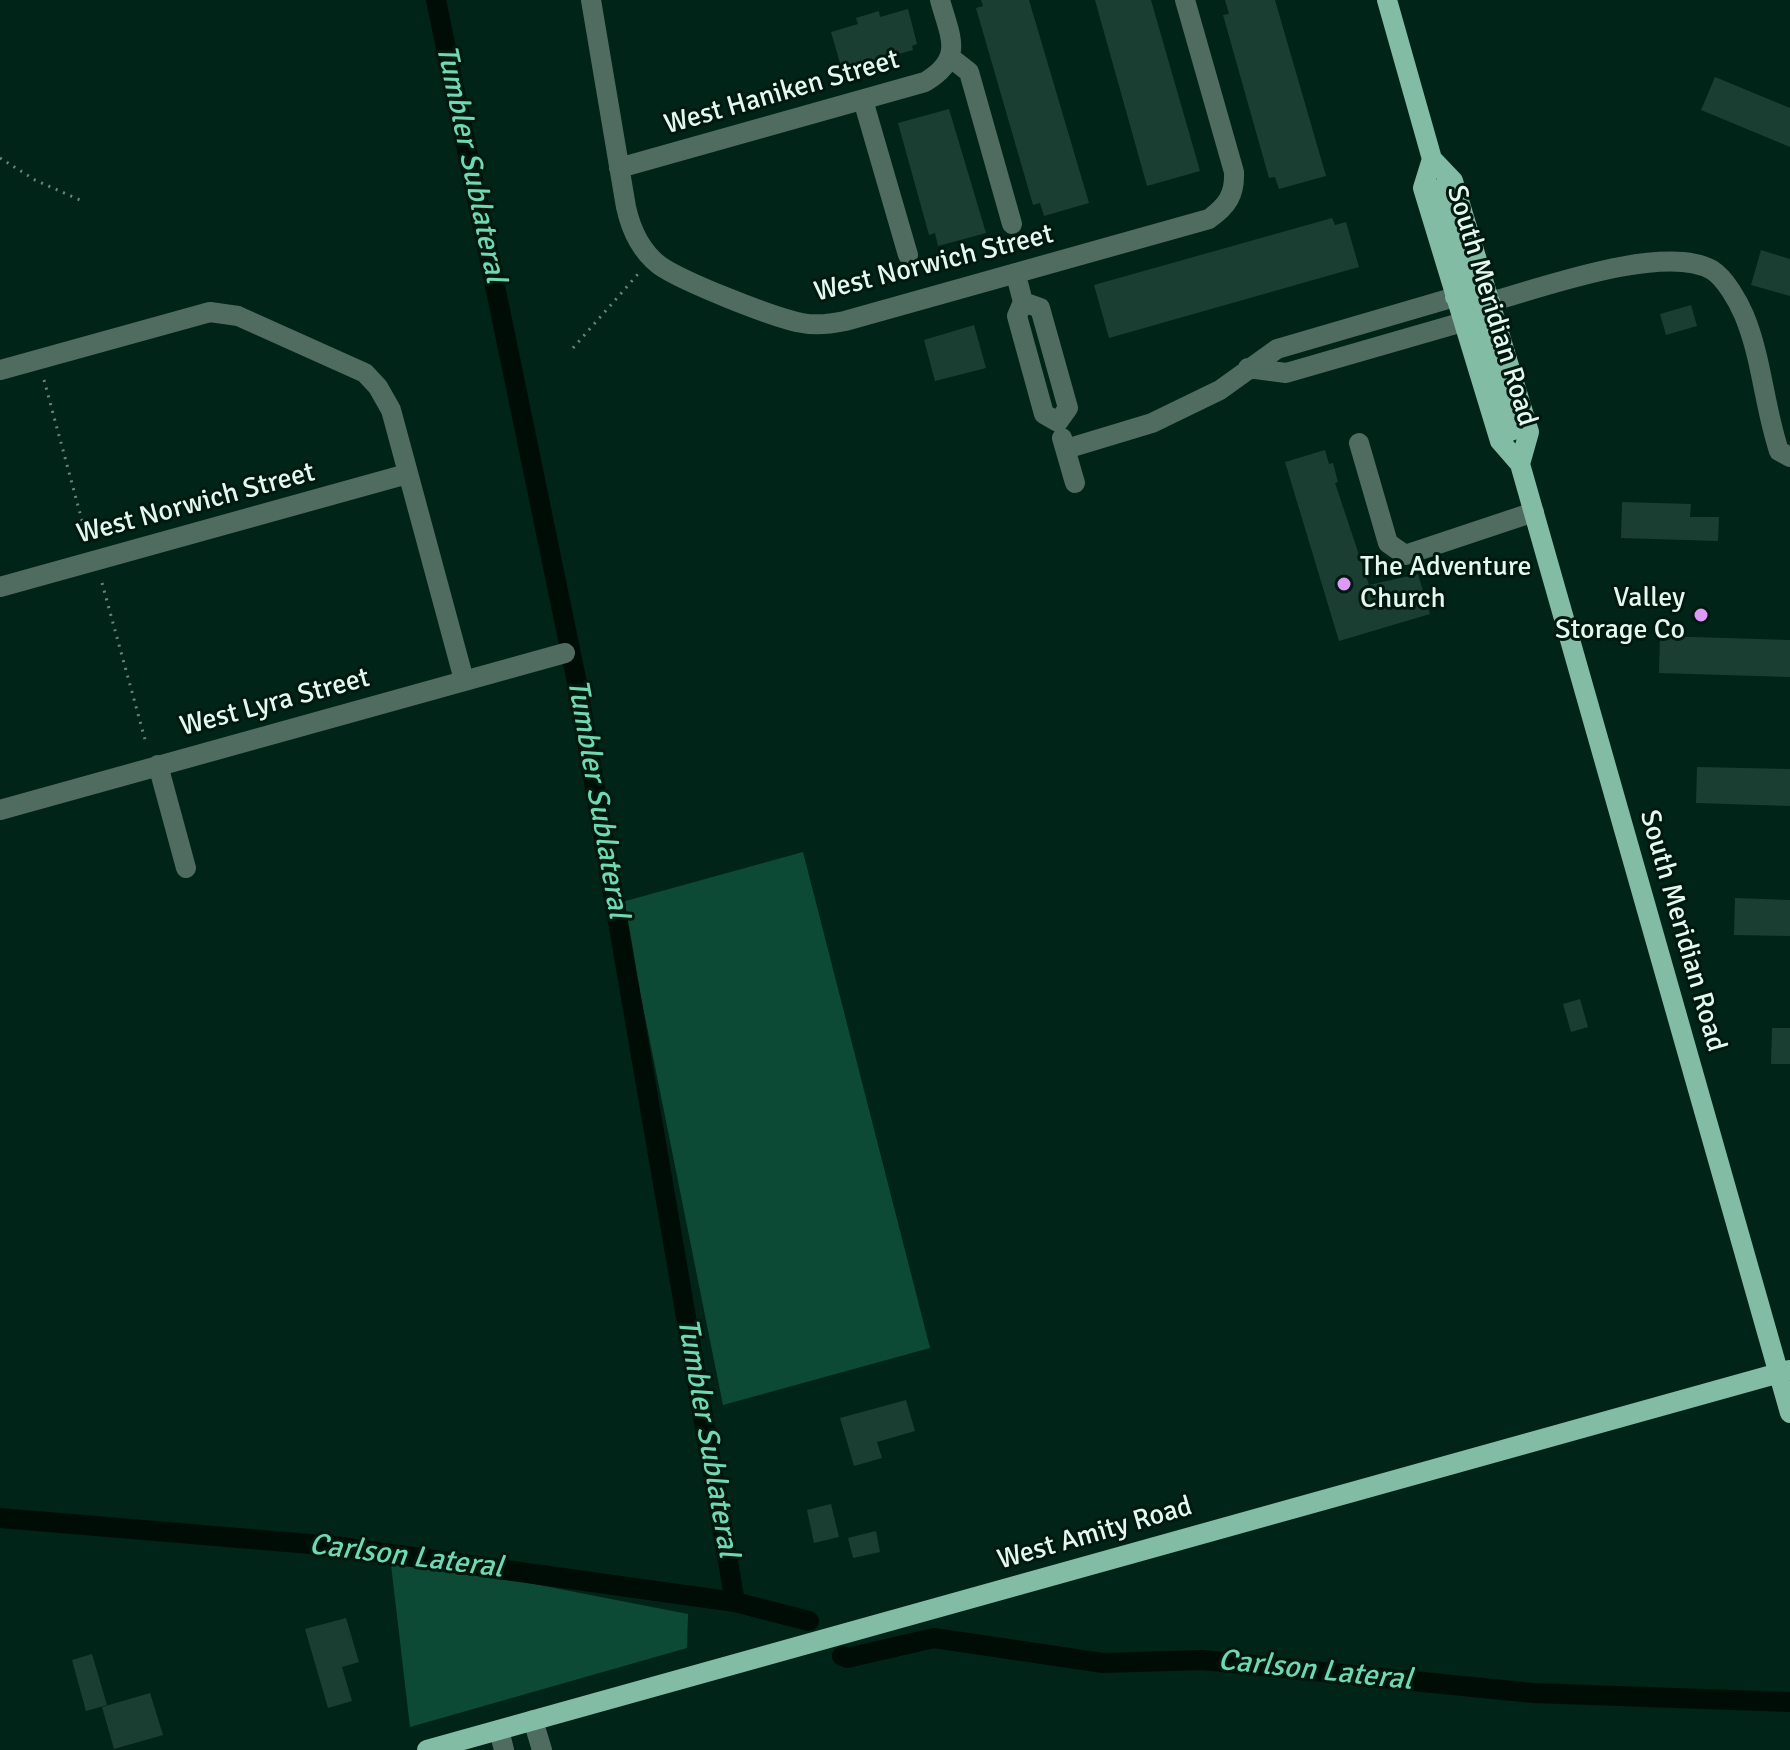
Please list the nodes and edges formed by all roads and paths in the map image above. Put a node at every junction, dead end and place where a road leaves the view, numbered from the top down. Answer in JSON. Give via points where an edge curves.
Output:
{"nodes":[{"id":1,"x":591,"y":0,"type":"edge"},
{"id":2,"x":940,"y":0,"type":"edge"},
{"id":3,"x":1185,"y":0,"type":"edge"},
{"id":4,"x":1387,"y":0,"type":"edge"},
{"id":5,"x":951,"y":58,"type":"junction"},
{"id":6,"x":863,"y":100,"type":"junction"},
{"id":7,"x":0,"y":158,"type":"edge"},
{"id":8,"x":1430,"y":164,"type":"junction"},
{"id":9,"x":619,"y":168,"type":"junction"},
{"id":10,"x":80,"y":200,"type":"dead end"},
{"id":11,"x":1012,"y":224,"type":"dead end"},
{"id":12,"x":908,"y":255,"type":"dead end"},
{"id":13,"x":650,"y":268,"type":"junction"},
{"id":14,"x":1016,"y":275,"type":"junction"},
{"id":15,"x":1455,"y":297,"type":"junction"},
{"id":16,"x":1490,"y":302,"type":"junction"},
{"id":17,"x":1463,"y":322,"type":"junction"},
{"id":18,"x":573,"y":348,"type":"dead end"},
{"id":19,"x":1248,"y":368,"type":"junction"},
{"id":20,"x":0,"y":370,"type":"edge"},
{"id":21,"x":44,"y":380,"type":"dead end"},
{"id":22,"x":1359,"y":443,"type":"dead end"},
{"id":23,"x":1066,"y":449,"type":"junction"},
{"id":24,"x":1790,"y":457,"type":"edge"},
{"id":25,"x":1522,"y":458,"type":"junction"},
{"id":26,"x":407,"y":474,"type":"junction"},
{"id":27,"x":1075,"y":483,"type":"dead end"},
{"id":28,"x":1534,"y":512,"type":"junction"},
{"id":29,"x":87,"y":539,"type":"dead end"},
{"id":30,"x":102,"y":583,"type":"dead end"},
{"id":31,"x":0,"y":587,"type":"edge"},
{"id":32,"x":565,"y":653,"type":"dead end"},
{"id":33,"x":464,"y":680,"type":"junction"},
{"id":34,"x":146,"y":743,"type":"dead end"},
{"id":35,"x":158,"y":765,"type":"junction"},
{"id":36,"x":0,"y":810,"type":"edge"},
{"id":37,"x":186,"y":868,"type":"dead end"},
{"id":38,"x":1784,"y":1371,"type":"edge"},
{"id":39,"x":1790,"y":1413,"type":"edge"},
{"id":40,"x":533,"y":1720,"type":"junction"},
{"id":41,"x":501,"y":1740,"type":"edge"},
{"id":42,"x":427,"y":1750,"type":"edge"},
{"id":43,"x":542,"y":1750,"type":"edge"}],
"edges":[{"from":1,"to":9,"type":"street"},
{"from":2,"to":5,"type":"street"},
{"from":3,"to":14,"type":"street","name":"West Norwich Street","via":[[1234,172],[1235,187],[1226,207],[1209,219]]},
{"from":4,"to":8,"type":"main road","name":"South Meridian Road"},
{"from":5,"to":6,"type":"street","name":"West Haniken Street","via":[[925,82]]},
{"from":5,"to":11,"type":"street","via":[[969,72]]},
{"from":6,"to":9,"type":"street","name":"West Haniken Street"},
{"from":6,"to":12,"type":"street"},
{"from":7,"to":10,"type":"path"},
{"from":8,"to":15,"type":"main road","name":"South Meridian Road","via":[[1423,188]]},
{"from":8,"to":16,"type":"main road","name":"South Meridian Road","via":[[1453,181]]},
{"from":9,"to":13,"type":"street","via":[[634,234]]},
{"from":13,"to":14,"type":"street","name":"West Norwich Street","via":[[789,320],[818,325]]},
{"from":13,"to":18,"type":"path"},
{"from":14,"to":23,"type":"street","via":[[1023,302],[1017,316],[1044,414],[1058,422]]},
{"from":15,"to":17,"type":"main road","name":"South Meridian Road"},
{"from":15,"to":19,"type":"street","via":[[1277,349]]},
{"from":15,"to":25,"type":"main road","via":[[1477,317]]},
{"from":16,"to":24,"type":"street","via":[[1646,263],[1711,270],[1743,312],[1779,451]]},
{"from":16,"to":25,"type":"main road","name":"South Meridian Road","via":[[1529,432]]},
{"from":17,"to":19,"type":"street","via":[[1286,373]]},
{"from":17,"to":25,"type":"main road","name":"South Meridian Road","via":[[1500,441]]},
{"from":19,"to":23,"type":"street","via":[[1220,390],[1152,423]]},
{"from":20,"to":26,"type":"street","via":[[210,312],[238,316],[346,362],[378,387],[391,410]]},
{"from":21,"to":29,"type":"path"},
{"from":22,"to":28,"type":"street","via":[[1388,543],[1405,555]]},
{"from":23,"to":27,"type":"street"},
{"from":25,"to":28,"type":"main road","name":"South Meridian Road"},
{"from":26,"to":31,"type":"street","name":"West Norwich Street"},
{"from":26,"to":33,"type":"street"},
{"from":28,"to":38,"type":"main road","name":"South Meridian Road"},
{"from":30,"to":34,"type":"path"},
{"from":32,"to":33,"type":"street","name":"West Lyra Street"},
{"from":33,"to":35,"type":"street","name":"West Lyra Street"},
{"from":35,"to":36,"type":"street","name":"West Lyra Street"},
{"from":35,"to":37,"type":"street"},
{"from":38,"to":39,"type":"main road","name":"South Meridian Road"},
{"from":38,"to":40,"type":"main road","name":"West Amity Road"},
{"from":40,"to":41,"type":"main road","name":"West Amity Road"},
{"from":40,"to":43,"type":"street"},
{"from":41,"to":42,"type":"main road","name":"West Amity Road"}]}
